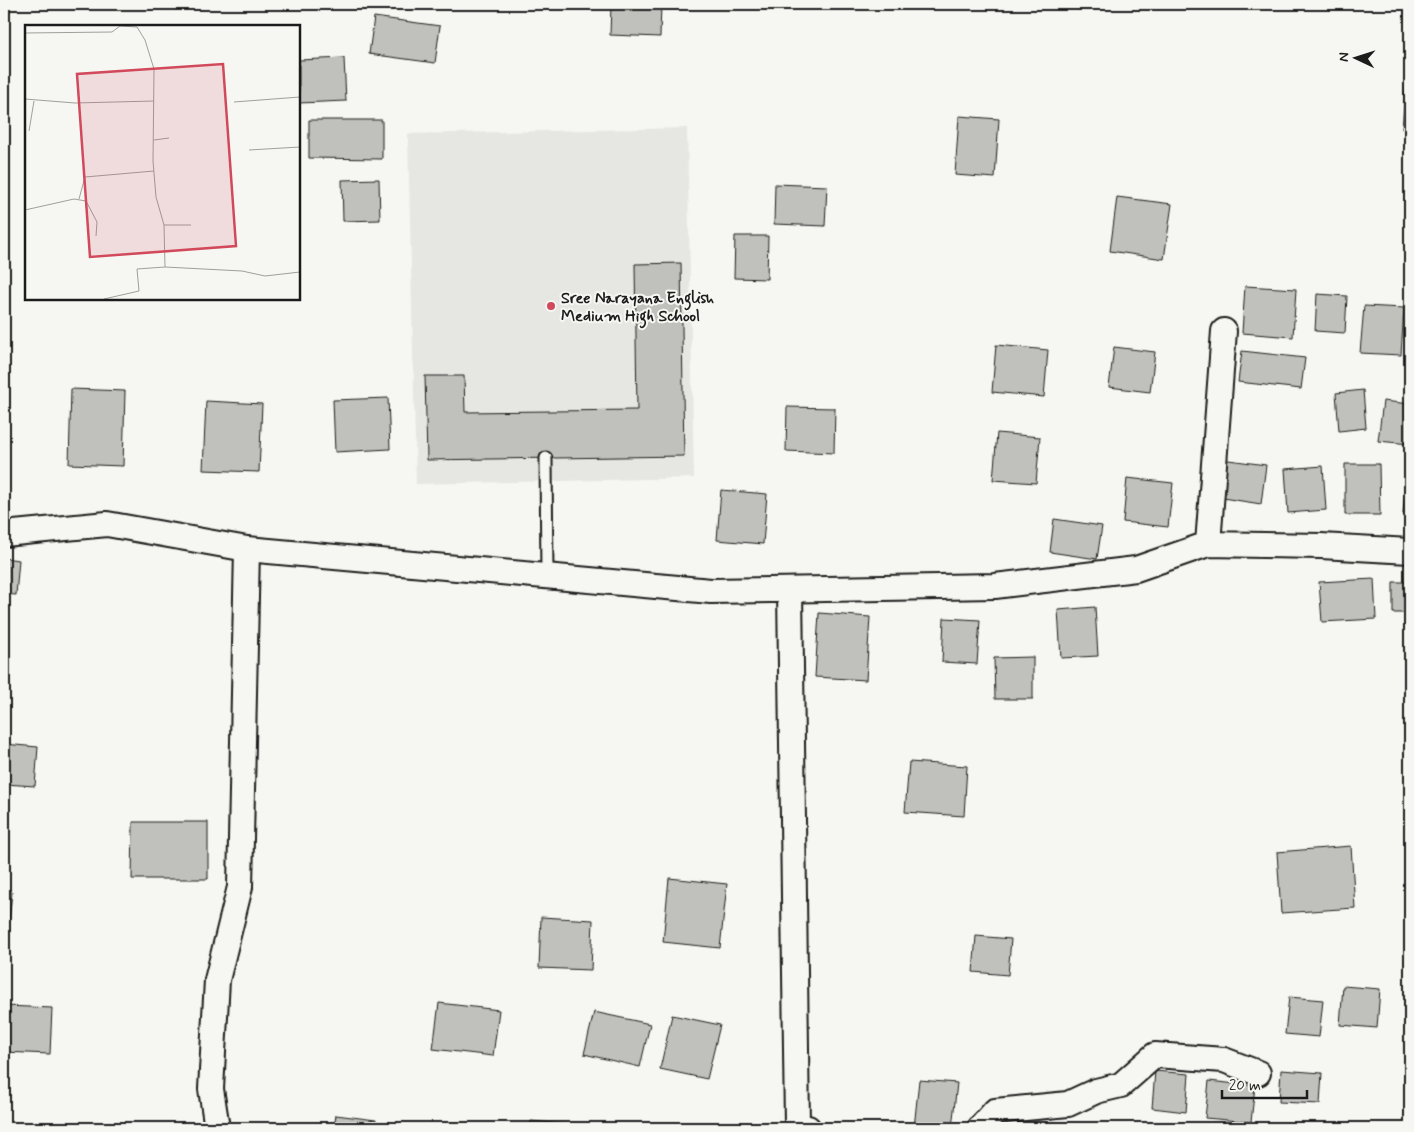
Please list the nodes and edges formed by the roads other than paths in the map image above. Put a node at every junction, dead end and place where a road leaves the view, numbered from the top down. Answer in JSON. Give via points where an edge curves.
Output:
{"nodes":[{"id":1,"x":1224,"y":330,"type":"dead end"},
{"id":2,"x":546,"y":458,"type":"dead end"},
{"id":3,"x":4,"y":534,"type":"edge"},
{"id":4,"x":1208,"y":544,"type":"junction"},
{"id":5,"x":247,"y":549,"type":"junction"},
{"id":6,"x":1410,"y":552,"type":"edge"},
{"id":7,"x":547,"y":576,"type":"junction"},
{"id":8,"x":790,"y":590,"type":"junction"},
{"id":9,"x":1258,"y":1073,"type":"dead end"},
{"id":10,"x":217,"y":1128,"type":"edge"},
{"id":11,"x":808,"y":1128,"type":"edge"},
{"id":12,"x":980,"y":1128,"type":"edge"}],
"edges":[{"from":1,"to":4,"type":"street"},
{"from":2,"to":7,"type":"lane"},
{"from":3,"to":5,"type":"street","via":[[107,524]]},
{"from":4,"to":6,"type":"street","via":[[1322,546]]},
{"from":4,"to":8,"type":"street","via":[[1136,569],[995,586]]},
{"from":5,"to":7,"type":"street"},
{"from":5,"to":10,"type":"street","via":[[240,887],[216,980],[211,1089]]},
{"from":7,"to":8,"type":"street","via":[[711,591]]},
{"from":8,"to":11,"type":"street","via":[[797,1124]]},
{"from":9,"to":12,"type":"street","via":[[1224,1060],[1155,1055],[1121,1086],[1096,1091],[1068,1104],[995,1110]]}]}
